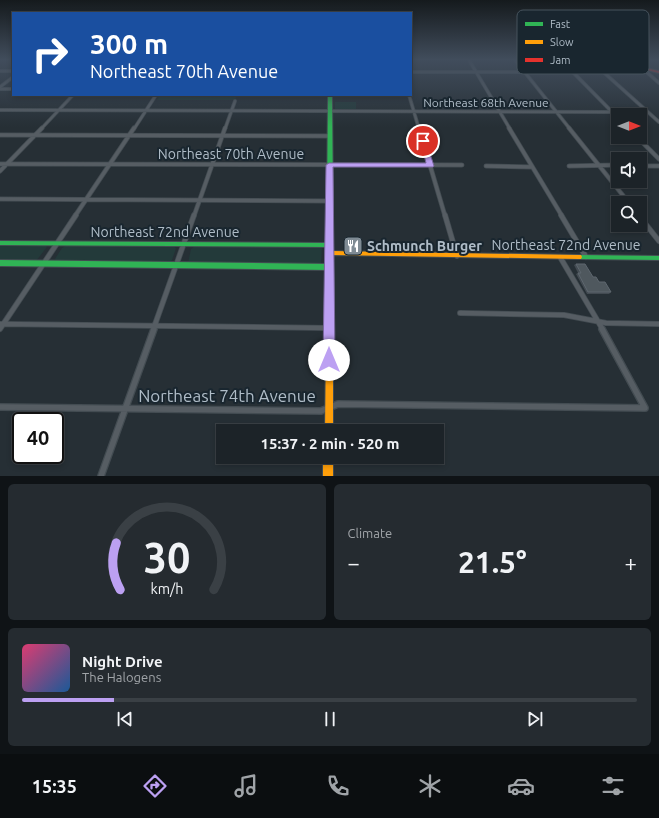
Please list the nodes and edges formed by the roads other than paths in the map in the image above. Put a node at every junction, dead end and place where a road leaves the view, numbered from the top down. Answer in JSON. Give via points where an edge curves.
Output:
{"nodes":[{"id":1,"x":482,"y":82,"type":"edge"},
{"id":2,"x":533,"y":82,"type":"edge"},
{"id":3,"x":582,"y":82,"type":"edge"},
{"id":4,"x":615,"y":82,"type":"edge"},
{"id":5,"x":0,"y":88,"type":"edge"},
{"id":6,"x":12,"y":89,"type":"edge"},
{"id":7,"x":72,"y":96,"type":"edge"},
{"id":8,"x":155,"y":96,"type":"edge"},
{"id":9,"x":330,"y":96,"type":"edge"},
{"id":10,"x":409,"y":96,"type":"edge"},
{"id":11,"x":235,"y":101,"type":"dead end"},
{"id":12,"x":0,"y":110,"type":"edge"},
{"id":13,"x":59,"y":110,"type":"junction"},
{"id":14,"x":145,"y":110,"type":"junction"},
{"id":15,"x":232,"y":110,"type":"junction"},
{"id":16,"x":555,"y":110,"type":"junction"},
{"id":17,"x":330,"y":111,"type":"junction"},
{"id":18,"x":500,"y":111,"type":"junction"},
{"id":19,"x":611,"y":111,"type":"edge"},
{"id":20,"x":414,"y":112,"type":"junction"},
{"id":21,"x":611,"y":112,"type":"edge"},
{"id":22,"x":659,"y":122,"type":"edge"},
{"id":23,"x":0,"y":135,"type":"edge"},
{"id":24,"x":35,"y":135,"type":"junction"},
{"id":25,"x":129,"y":135,"type":"junction"},
{"id":26,"x":223,"y":136,"type":"junction"},
{"id":27,"x":330,"y":136,"type":"junction"},
{"id":28,"x":644,"y":144,"type":"edge"},
{"id":29,"x":659,"y":159,"type":"edge"},
{"id":30,"x":0,"y":164,"type":"edge"},
{"id":31,"x":7,"y":164,"type":"junction"},
{"id":32,"x":110,"y":164,"type":"junction"},
{"id":33,"x":213,"y":165,"type":"junction"},
{"id":34,"x":329,"y":165,"type":"junction"},
{"id":35,"x":462,"y":165,"type":"dead end"},
{"id":36,"x":598,"y":165,"type":"junction"},
{"id":37,"x":611,"y":165,"type":"edge"},
{"id":38,"x":430,"y":166,"type":"junction"},
{"id":39,"x":486,"y":166,"type":"dead end"},
{"id":40,"x":569,"y":166,"type":"dead end"},
{"id":41,"x":647,"y":166,"type":"edge"},
{"id":42,"x":659,"y":166,"type":"edge"},
{"id":43,"x":532,"y":167,"type":"junction"},
{"id":44,"x":0,"y":171,"type":"edge"},
{"id":45,"x":623,"y":196,"type":"edge"},
{"id":46,"x":0,"y":200,"type":"edge"},
{"id":47,"x":86,"y":200,"type":"junction"},
{"id":48,"x":200,"y":200,"type":"junction"},
{"id":49,"x":329,"y":201,"type":"junction"},
{"id":50,"x":647,"y":226,"type":"edge"},
{"id":51,"x":659,"y":241,"type":"edge"},
{"id":52,"x":0,"y":243,"type":"edge"},
{"id":53,"x":58,"y":243,"type":"junction"},
{"id":54,"x":185,"y":244,"type":"junction"},
{"id":55,"x":329,"y":245,"type":"junction"},
{"id":56,"x":329,"y":253,"type":"junction"},
{"id":57,"x":457,"y":256,"type":"junction"},
{"id":58,"x":560,"y":257,"type":"junction"},
{"id":59,"x":586,"y":257,"type":"junction"},
{"id":60,"x":659,"y":258,"type":"edge"},
{"id":61,"x":0,"y":263,"type":"edge"},
{"id":62,"x":44,"y":263,"type":"junction"},
{"id":63,"x":178,"y":265,"type":"junction"},
{"id":64,"x":329,"y":267,"type":"junction"},
{"id":65,"x":460,"y":313,"type":"dead end"},
{"id":66,"x":597,"y":322,"type":"junction"},
{"id":67,"x":2,"y":324,"type":"edge"},
{"id":68,"x":659,"y":324,"type":"edge"},
{"id":69,"x":156,"y":326,"type":"junction"},
{"id":70,"x":329,"y":328,"type":"junction"},
{"id":71,"x":0,"y":330,"type":"edge"},
{"id":72,"x":0,"y":407,"type":"edge"},
{"id":73,"x":329,"y":408,"type":"junction"},
{"id":74,"x":126,"y":409,"type":"junction"},
{"id":75,"x":328,"y":424,"type":"edge"},
{"id":76,"x":328,"y":464,"type":"edge"},
{"id":77,"x":101,"y":476,"type":"edge"},
{"id":78,"x":328,"y":476,"type":"edge"}],
"edges":[{"from":1,"to":18,"type":"street"},
{"from":2,"to":16,"type":"street"},
{"from":3,"to":19,"type":"street"},
{"from":4,"to":22,"type":"street"},
{"from":5,"to":6,"type":"street"},
{"from":7,"to":13,"type":"street"},
{"from":8,"to":14,"type":"street"},
{"from":9,"to":17,"type":"street"},
{"from":10,"to":20,"type":"street"},
{"from":11,"to":15,"type":"street"},
{"from":12,"to":13,"type":"street","name":"Northeast 68th Avenue"},
{"from":13,"to":14,"type":"street","name":"Northeast 68th Avenue"},
{"from":13,"to":24,"type":"street"},
{"from":14,"to":15,"type":"street","name":"Northeast 68th Avenue"},
{"from":14,"to":25,"type":"street"},
{"from":15,"to":17,"type":"street","name":"Northeast 68th Avenue"},
{"from":15,"to":26,"type":"street"},
{"from":16,"to":18,"type":"street","name":"Northeast 68th Avenue"},
{"from":16,"to":21,"type":"street","name":"Northeast 68th Avenue"},
{"from":16,"to":36,"type":"street"},
{"from":17,"to":20,"type":"street","name":"Northeast 68th Avenue"},
{"from":17,"to":27,"type":"street"},
{"from":18,"to":20,"type":"street","name":"Northeast 68th Avenue"},
{"from":18,"to":43,"type":"street"},
{"from":20,"to":38,"type":"street"},
{"from":23,"to":24,"type":"street"},
{"from":24,"to":25,"type":"street"},
{"from":24,"to":31,"type":"street"},
{"from":25,"to":26,"type":"street"},
{"from":25,"to":32,"type":"street"},
{"from":26,"to":27,"type":"street"},
{"from":26,"to":33,"type":"street"},
{"from":27,"to":34,"type":"street"},
{"from":28,"to":29,"type":"street"},
{"from":30,"to":31,"type":"street","name":"Northeast 70th Avenue"},
{"from":31,"to":32,"type":"street","name":"Northeast 70th Avenue"},
{"from":31,"to":44,"type":"street"},
{"from":32,"to":33,"type":"street","name":"Northeast 70th Avenue"},
{"from":32,"to":47,"type":"street"},
{"from":33,"to":34,"type":"street","name":"Northeast 70th Avenue"},
{"from":33,"to":48,"type":"street"},
{"from":34,"to":38,"type":"street","name":"Northeast 70th Avenue"},
{"from":34,"to":49,"type":"street"},
{"from":35,"to":38,"type":"street","name":"Northeast 70th Avenue"},
{"from":36,"to":37,"type":"street"},
{"from":36,"to":40,"type":"street"},
{"from":36,"to":45,"type":"street"},
{"from":38,"to":57,"type":"street"},
{"from":39,"to":43,"type":"street"},
{"from":41,"to":42,"type":"street"},
{"from":43,"to":59,"type":"street"},
{"from":46,"to":47,"type":"street"},
{"from":47,"to":48,"type":"street"},
{"from":47,"to":53,"type":"street"},
{"from":48,"to":49,"type":"street"},
{"from":48,"to":54,"type":"street"},
{"from":49,"to":55,"type":"street"},
{"from":50,"to":51,"type":"street"},
{"from":52,"to":53,"type":"street","name":"Northeast 72nd Avenue"},
{"from":53,"to":54,"type":"street","name":"Northeast 72nd Avenue"},
{"from":53,"to":62,"type":"street"},
{"from":54,"to":55,"type":"street","name":"Northeast 72nd Avenue"},
{"from":54,"to":63,"type":"street"},
{"from":55,"to":56,"type":"street"},
{"from":56,"to":57,"type":"street","name":"Northeast 72nd Avenue"},
{"from":56,"to":64,"type":"street"},
{"from":57,"to":58,"type":"street","name":"Northeast 72nd Avenue"},
{"from":58,"to":59,"type":"street","name":"Northeast 72nd Avenue"},
{"from":58,"to":66,"type":"street"},
{"from":59,"to":60,"type":"street","name":"Northeast 72nd Avenue"},
{"from":61,"to":62,"type":"street"},
{"from":62,"to":63,"type":"street"},
{"from":62,"to":67,"type":"street"},
{"from":63,"to":64,"type":"street"},
{"from":63,"to":69,"type":"street"},
{"from":64,"to":70,"type":"street"},
{"from":65,"to":66,"type":"street","via":[[564,315]]},
{"from":66,"to":68,"type":"street"},
{"from":66,"to":73,"type":"street","name":"Northeast 74th Avenue","via":[[646,408],[338,404]]},
{"from":67,"to":69,"type":"street"},
{"from":67,"to":71,"type":"street"},
{"from":69,"to":70,"type":"street"},
{"from":69,"to":74,"type":"street"},
{"from":70,"to":73,"type":"street"},
{"from":72,"to":74,"type":"street","name":"Northeast 74th Avenue"},
{"from":73,"to":74,"type":"street","name":"Northeast 74th Avenue","via":[[321,411]]},
{"from":73,"to":75,"type":"street"},
{"from":74,"to":77,"type":"street"},
{"from":76,"to":78,"type":"street"}]}
